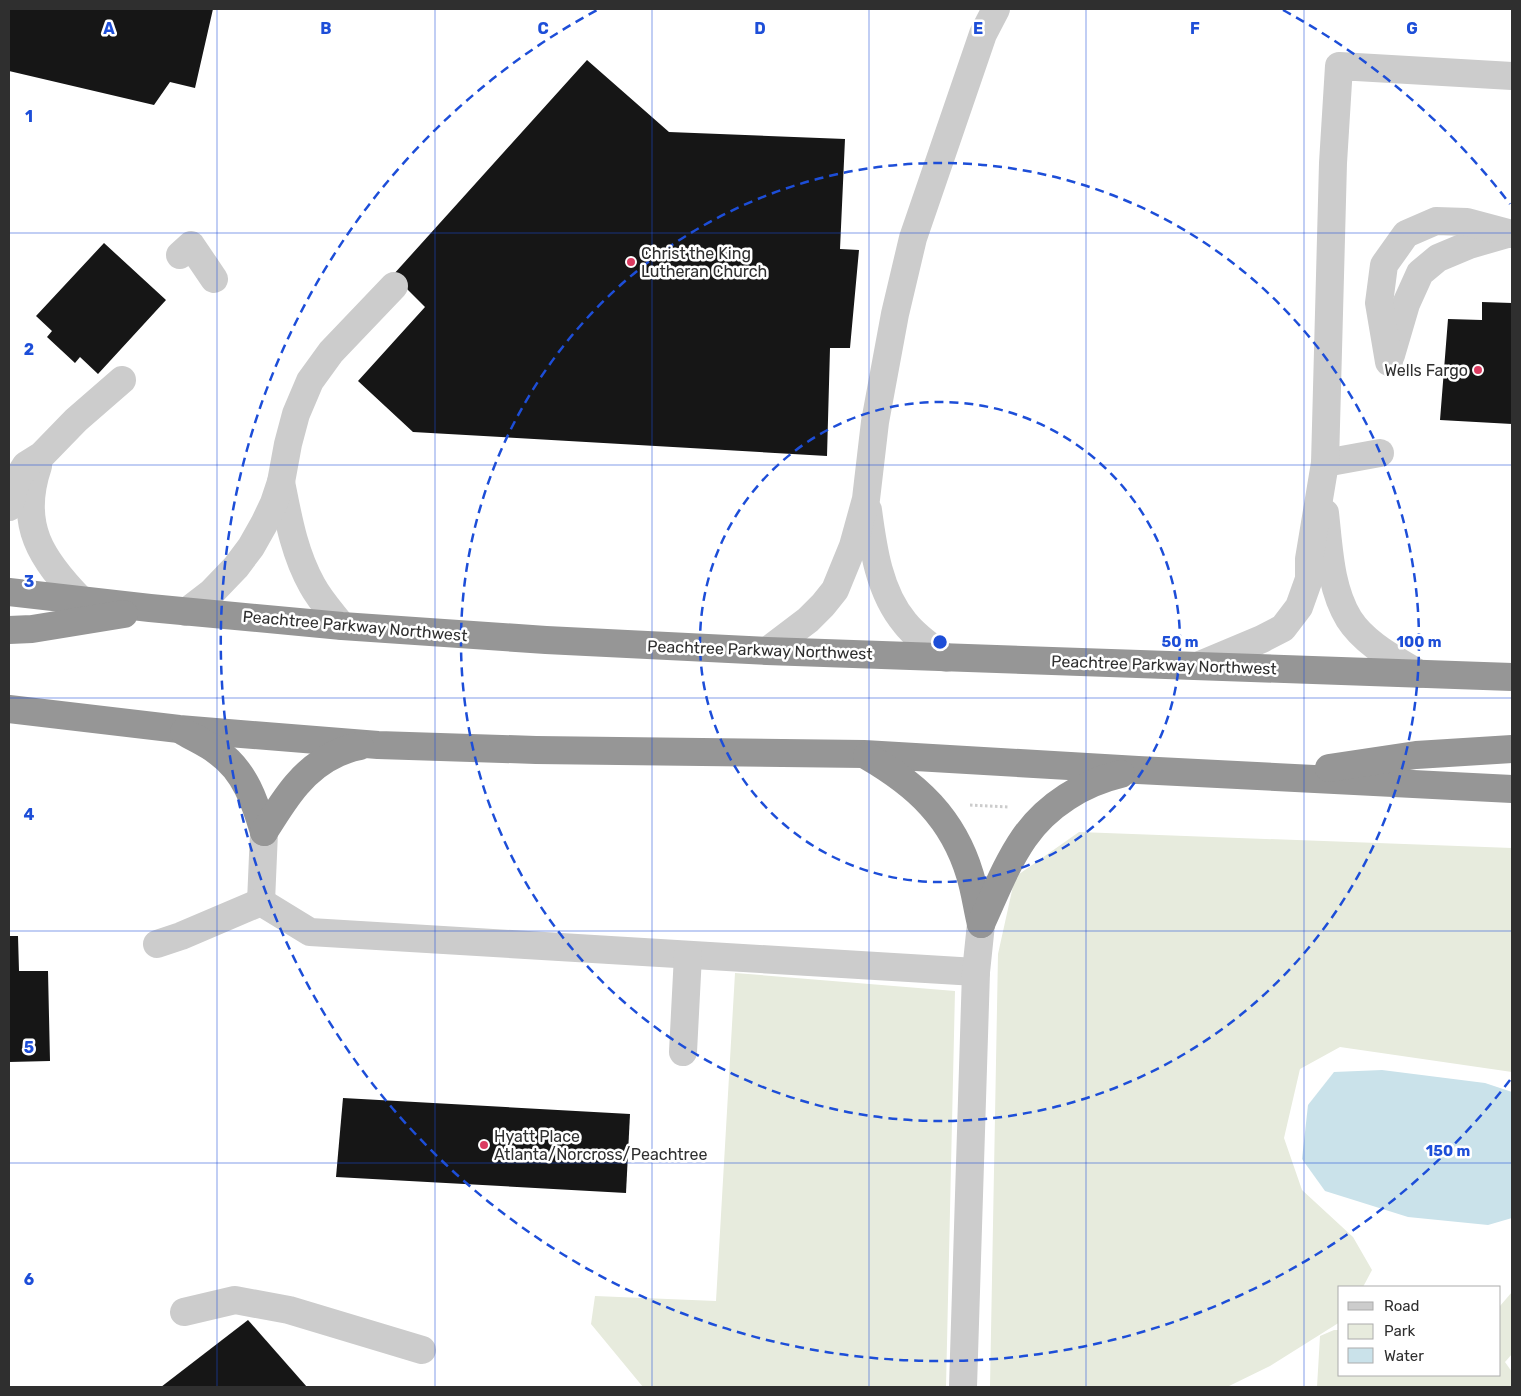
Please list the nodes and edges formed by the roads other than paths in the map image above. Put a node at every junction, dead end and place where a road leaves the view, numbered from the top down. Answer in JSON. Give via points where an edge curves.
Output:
{"nodes":[{"id":1,"x":996,"y":9,"type":"edge"},
{"id":2,"x":1512,"y":76,"type":"edge"},
{"id":3,"x":1510,"y":234,"type":"edge"},
{"id":4,"x":180,"y":255,"type":"dead end"},
{"id":5,"x":214,"y":279,"type":"dead end"},
{"id":6,"x":394,"y":286,"type":"dead end"},
{"id":7,"x":122,"y":380,"type":"dead end"},
{"id":8,"x":1380,"y":453,"type":"dead end"},
{"id":9,"x":42,"y":455,"type":"junction"},
{"id":10,"x":1324,"y":475,"type":"junction"},
{"id":11,"x":281,"y":482,"type":"junction"},
{"id":12,"x":866,"y":499,"type":"junction"},
{"id":13,"x":9,"y":508,"type":"edge"},
{"id":14,"x":9,"y":592,"type":"edge"},
{"id":15,"x":81,"y":600,"type":"junction"},
{"id":16,"x":150,"y":608,"type":"junction"},
{"id":17,"x":186,"y":612,"type":"junction"},
{"id":18,"x":342,"y":626,"type":"junction"},
{"id":19,"x":9,"y":630,"type":"edge"},
{"id":20,"x":767,"y":651,"type":"junction"},
{"id":21,"x":946,"y":658,"type":"junction"},
{"id":22,"x":1200,"y":666,"type":"junction"},
{"id":23,"x":1419,"y":674,"type":"junction"},
{"id":24,"x":1512,"y":677,"type":"edge"},
{"id":25,"x":9,"y":709,"type":"edge"},
{"id":26,"x":179,"y":729,"type":"junction"},
{"id":27,"x":378,"y":745,"type":"junction"},
{"id":28,"x":1512,"y":749,"type":"edge"},
{"id":29,"x":864,"y":754,"type":"junction"},
{"id":30,"x":1138,"y":770,"type":"junction"},
{"id":31,"x":1268,"y":777,"type":"junction"},
{"id":32,"x":1512,"y":789,"type":"edge"},
{"id":33,"x":264,"y":832,"type":"junction"},
{"id":34,"x":261,"y":902,"type":"junction"},
{"id":35,"x":981,"y":924,"type":"junction"},
{"id":36,"x":157,"y":944,"type":"dead end"},
{"id":37,"x":688,"y":955,"type":"junction"},
{"id":38,"x":976,"y":972,"type":"junction"},
{"id":39,"x":682,"y":1052,"type":"dead end"},
{"id":40,"x":184,"y":1312,"type":"dead end"},
{"id":41,"x":422,"y":1350,"type":"dead end"},
{"id":42,"x":963,"y":1387,"type":"edge"}],
"edges":[{"from":1,"to":12,"type":"street","via":[[983,34],[913,238],[875,422]]},
{"from":2,"to":10,"type":"street","via":[[1339,66]]},
{"from":3,"to":3,"type":"street","via":[[1467,222],[1436,220],[1406,234],[1384,265],[1379,303],[1389,362],[1406,304],[1420,272],[1438,258],[1469,245]]},
{"from":4,"to":5,"type":"street","via":[[191,245]]},
{"from":6,"to":11,"type":"street","via":[[331,352],[310,381],[294,422]]},
{"from":7,"to":9,"type":"street"},
{"from":8,"to":10,"type":"street"},
{"from":9,"to":13,"type":"street","via":[[26,465],[16,481]]},
{"from":9,"to":15,"type":"street","via":[[32,489],[32,525],[44,555],[58,576]]},
{"from":10,"to":22,"type":"street","via":[[1309,559],[1309,579],[1299,607],[1283,628]]},
{"from":10,"to":23,"type":"street","via":[[1328,537],[1338,595],[1350,620],[1368,640]]},
{"from":11,"to":17,"type":"street","via":[[251,547],[212,592]]},
{"from":11,"to":18,"type":"street","via":[[299,559],[313,587]]},
{"from":12,"to":20,"type":"street","via":[[853,546],[835,590],[808,620]]},
{"from":12,"to":21,"type":"street","via":[[873,547],[889,600],[920,639]]},
{"from":14,"to":15,"type":"highway","name":"Peachtree Parkway Northwest"},
{"from":15,"to":16,"type":"highway","name":"Peachtree Parkway Northwest"},
{"from":16,"to":17,"type":"highway","name":"Peachtree Parkway Northwest"},
{"from":16,"to":19,"type":"highway","via":[[32,629]]},
{"from":17,"to":18,"type":"highway","name":"Peachtree Parkway Northwest"},
{"from":18,"to":20,"type":"highway","name":"Peachtree Parkway Northwest"},
{"from":20,"to":21,"type":"highway","name":"Peachtree Parkway Northwest"},
{"from":21,"to":22,"type":"highway","name":"Peachtree Parkway Northwest"},
{"from":22,"to":23,"type":"highway","name":"Peachtree Parkway Northwest"},
{"from":23,"to":24,"type":"highway","name":"Peachtree Parkway Northwest"},
{"from":25,"to":26,"type":"highway"},
{"from":26,"to":27,"type":"highway"},
{"from":26,"to":33,"type":"highway","via":[[219,752],[236,769],[248,786]]},
{"from":27,"to":29,"type":"highway"},
{"from":27,"to":33,"type":"highway","via":[[352,747],[328,758],[304,776],[284,799]]},
{"from":28,"to":31,"type":"highway","via":[[1416,755]]},
{"from":29,"to":30,"type":"highway"},
{"from":29,"to":35,"type":"highway","via":[[913,786],[949,827],[970,876]]},
{"from":30,"to":31,"type":"highway"},
{"from":30,"to":35,"type":"highway","via":[[1100,779],[1050,808],[1023,838]]},
{"from":31,"to":32,"type":"highway"},
{"from":33,"to":34,"type":"street"},
{"from":34,"to":36,"type":"street"},
{"from":34,"to":37,"type":"street","via":[[310,932]]},
{"from":35,"to":38,"type":"street"},
{"from":37,"to":38,"type":"street"},
{"from":37,"to":39,"type":"street"},
{"from":38,"to":42,"type":"street"},
{"from":40,"to":41,"type":"street","via":[[235,1300],[289,1310]]}]}
